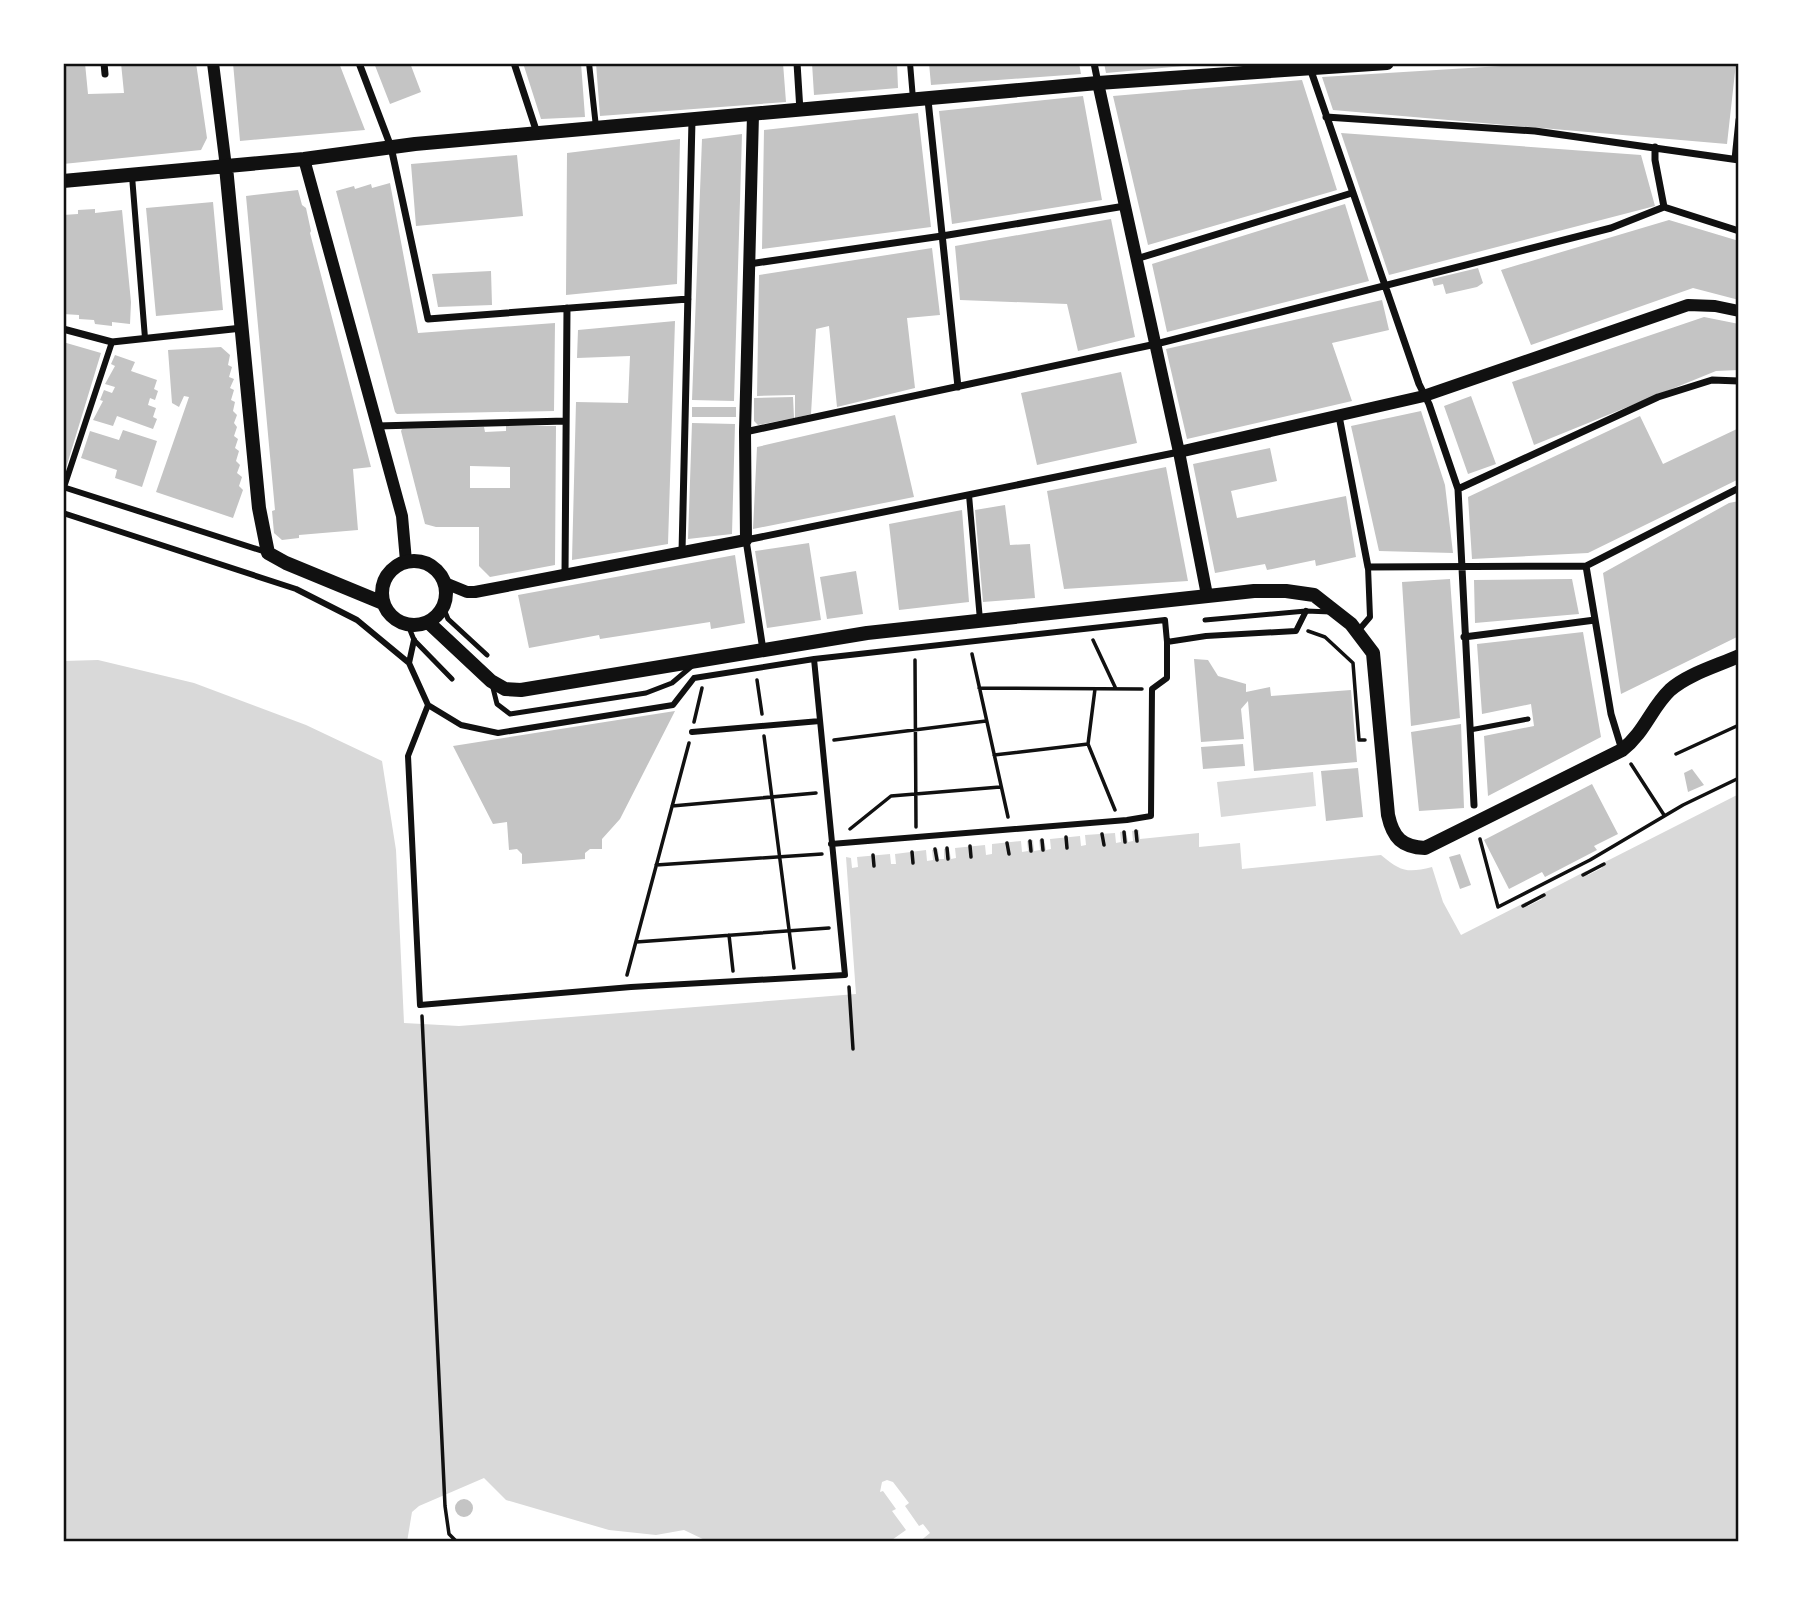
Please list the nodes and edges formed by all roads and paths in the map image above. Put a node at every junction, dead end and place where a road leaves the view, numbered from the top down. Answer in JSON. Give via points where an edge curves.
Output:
{"nodes":[{"id":1,"x":104,"y":63,"type":"edge"},
{"id":2,"x":213,"y":63,"type":"edge"},
{"id":3,"x":359,"y":63,"type":"edge"},
{"id":4,"x":514,"y":63,"type":"edge"},
{"id":5,"x":589,"y":63,"type":"edge"},
{"id":6,"x":797,"y":63,"type":"edge"},
{"id":7,"x":910,"y":63,"type":"edge"},
{"id":8,"x":1094,"y":63,"type":"edge"},
{"id":9,"x":1387,"y":63,"type":"edge"},
{"id":10,"x":1228,"y":68,"type":"edge"},
{"id":11,"x":1310,"y":68,"type":"junction"},
{"id":12,"x":104,"y":74,"type":"dead end"},
{"id":13,"x":1098,"y":83,"type":"junction"},
{"id":14,"x":921,"y":100,"type":"junction"},
{"id":15,"x":800,"y":111,"type":"junction"},
{"id":16,"x":753,"y":114,"type":"junction"},
{"id":17,"x":1326,"y":117,"type":"junction"},
{"id":18,"x":692,"y":120,"type":"junction"},
{"id":19,"x":1739,"y":120,"type":"edge"},
{"id":20,"x":596,"y":129,"type":"junction"},
{"id":21,"x":537,"y":134,"type":"junction"},
{"id":22,"x":391,"y":147,"type":"junction"},
{"id":23,"x":1656,"y":147,"type":"junction"},
{"id":24,"x":304,"y":159,"type":"junction"},
{"id":25,"x":1737,"y":159,"type":"edge"},
{"id":26,"x":226,"y":167,"type":"junction"},
{"id":27,"x":132,"y":176,"type":"junction"},
{"id":28,"x":63,"y":181,"type":"edge"},
{"id":29,"x":1352,"y":193,"type":"junction"},
{"id":30,"x":1125,"y":206,"type":"junction"},
{"id":31,"x":1664,"y":207,"type":"junction"},
{"id":32,"x":1739,"y":231,"type":"edge"},
{"id":33,"x":943,"y":236,"type":"junction"},
{"id":34,"x":1136,"y":259,"type":"junction"},
{"id":35,"x":749,"y":264,"type":"junction"},
{"id":36,"x":1385,"y":285,"type":"junction"},
{"id":37,"x":688,"y":299,"type":"junction"},
{"id":38,"x":567,"y":308,"type":"junction"},
{"id":39,"x":1739,"y":311,"type":"edge"},
{"id":40,"x":63,"y":328,"type":"edge"},
{"id":41,"x":242,"y":328,"type":"junction"},
{"id":42,"x":145,"y":338,"type":"junction"},
{"id":43,"x":111,"y":342,"type":"junction"},
{"id":44,"x":1156,"y":344,"type":"junction"},
{"id":45,"x":1739,"y":381,"type":"edge"},
{"id":46,"x":958,"y":387,"type":"junction"},
{"id":47,"x":1424,"y":396,"type":"junction"},
{"id":48,"x":1339,"y":416,"type":"junction"},
{"id":49,"x":566,"y":421,"type":"junction"},
{"id":50,"x":377,"y":426,"type":"junction"},
{"id":51,"x":746,"y":432,"type":"junction"},
{"id":52,"x":1179,"y":452,"type":"junction"},
{"id":53,"x":64,"y":487,"type":"edge"},
{"id":54,"x":1739,"y":488,"type":"edge"},
{"id":55,"x":1458,"y":489,"type":"junction"},
{"id":56,"x":969,"y":495,"type":"junction"},
{"id":57,"x":63,"y":513,"type":"edge"},
{"id":58,"x":746,"y":540,"type":"junction"},
{"id":59,"x":682,"y":552,"type":"junction"},
{"id":60,"x":268,"y":553,"type":"junction"},
{"id":61,"x":406,"y":561,"type":"junction"},
{"id":62,"x":1461,"y":566,"type":"junction"},
{"id":63,"x":1586,"y":566,"type":"junction"},
{"id":64,"x":1368,"y":568,"type":"junction"},
{"id":65,"x":565,"y":574,"type":"junction"},
{"id":66,"x":445,"y":583,"type":"junction"},
{"id":67,"x":1207,"y":596,"type":"junction"},
{"id":68,"x":383,"y":603,"type":"junction"},
{"id":69,"x":443,"y":607,"type":"junction"},
{"id":70,"x":1306,"y":611,"type":"junction"},
{"id":71,"x":1340,"y":616,"type":"junction"},
{"id":72,"x":1205,"y":620,"type":"dead end"},
{"id":73,"x":1595,"y":620,"type":"junction"},
{"id":74,"x":429,"y":622,"type":"junction"},
{"id":75,"x":980,"y":622,"type":"junction"},
{"id":76,"x":408,"y":625,"type":"junction"},
{"id":77,"x":1087,"y":628,"type":"junction"},
{"id":78,"x":1296,"y":631,"type":"junction"},
{"id":79,"x":1358,"y":632,"type":"junction"},
{"id":80,"x":1464,"y":637,"type":"junction"},
{"id":81,"x":414,"y":640,"type":"junction"},
{"id":82,"x":969,"y":641,"type":"junction"},
{"id":83,"x":1167,"y":642,"type":"junction"},
{"id":84,"x":915,"y":647,"type":"junction"},
{"id":85,"x":763,"y":650,"type":"junction"},
{"id":86,"x":487,"y":655,"type":"dead end"},
{"id":87,"x":1739,"y":656,"type":"edge"},
{"id":88,"x":814,"y":659,"type":"junction"},
{"id":89,"x":698,"y":661,"type":"junction"},
{"id":90,"x":409,"y":663,"type":"junction"},
{"id":91,"x":755,"y":668,"type":"junction"},
{"id":92,"x":705,"y":676,"type":"junction"},
{"id":93,"x":452,"y":679,"type":"dead end"},
{"id":94,"x":491,"y":681,"type":"junction"},
{"id":95,"x":979,"y":688,"type":"junction"},
{"id":96,"x":1095,"y":688,"type":"junction"},
{"id":97,"x":1116,"y":689,"type":"junction"},
{"id":98,"x":1152,"y":689,"type":"junction"},
{"id":99,"x":428,"y":705,"type":"junction"},
{"id":100,"x":1528,"y":719,"type":"dead end"},
{"id":101,"x":820,"y":721,"type":"junction"},
{"id":102,"x":986,"y":721,"type":"junction"},
{"id":103,"x":1739,"y":725,"type":"edge"},
{"id":104,"x":763,"y":726,"type":"junction"},
{"id":105,"x":916,"y":730,"type":"junction"},
{"id":106,"x":1470,"y":730,"type":"junction"},
{"id":107,"x":692,"y":732,"type":"junction"},
{"id":108,"x":1381,"y":738,"type":"junction"},
{"id":109,"x":822,"y":742,"type":"junction"},
{"id":110,"x":1088,"y":744,"type":"junction"},
{"id":111,"x":1622,"y":750,"type":"junction"},
{"id":112,"x":1676,"y":754,"type":"dead end"},
{"id":113,"x":994,"y":755,"type":"junction"},
{"id":114,"x":1739,"y":778,"type":"edge"},
{"id":115,"x":1000,"y":787,"type":"junction"},
{"id":116,"x":827,"y":792,"type":"junction"},
{"id":117,"x":916,"y":792,"type":"junction"},
{"id":118,"x":772,"y":797,"type":"junction"},
{"id":119,"x":1474,"y":805,"type":"dead end"},
{"id":120,"x":672,"y":806,"type":"junction"},
{"id":121,"x":1664,"y":815,"type":"junction"},
{"id":122,"x":1119,"y":821,"type":"junction"},
{"id":123,"x":1476,"y":824,"type":"junction"},
{"id":124,"x":1011,"y":829,"type":"junction"},
{"id":125,"x":1136,"y":831,"type":"dead end"},
{"id":126,"x":1124,"y":832,"type":"dead end"},
{"id":127,"x":1102,"y":834,"type":"dead end"},
{"id":128,"x":916,"y":836,"type":"junction"},
{"id":129,"x":1066,"y":837,"type":"dead end"},
{"id":130,"x":1042,"y":840,"type":"dead end"},
{"id":131,"x":1030,"y":841,"type":"dead end"},
{"id":132,"x":1137,"y":841,"type":"dead end"},
{"id":133,"x":1125,"y":842,"type":"dead end"},
{"id":134,"x":1007,"y":843,"type":"dead end"},
{"id":135,"x":831,"y":844,"type":"junction"},
{"id":136,"x":1104,"y":845,"type":"dead end"},
{"id":137,"x":971,"y":846,"type":"dead end"},
{"id":138,"x":947,"y":848,"type":"dead end"},
{"id":139,"x":1067,"y":848,"type":"dead end"},
{"id":140,"x":936,"y":849,"type":"dead end"},
{"id":141,"x":1043,"y":850,"type":"dead end"},
{"id":142,"x":1031,"y":851,"type":"dead end"},
{"id":143,"x":912,"y":852,"type":"dead end"},
{"id":144,"x":832,"y":853,"type":"junction"},
{"id":145,"x":1009,"y":854,"type":"dead end"},
{"id":146,"x":873,"y":856,"type":"dead end"},
{"id":147,"x":780,"y":857,"type":"junction"},
{"id":148,"x":971,"y":857,"type":"dead end"},
{"id":149,"x":948,"y":859,"type":"dead end"},
{"id":150,"x":937,"y":860,"type":"dead end"},
{"id":151,"x":1590,"y":860,"type":"junction"},
{"id":152,"x":913,"y":863,"type":"dead end"},
{"id":153,"x":1604,"y":864,"type":"dead end"},
{"id":154,"x":656,"y":865,"type":"junction"},
{"id":155,"x":874,"y":866,"type":"dead end"},
{"id":156,"x":1595,"y":869,"type":"junction"},
{"id":157,"x":1583,"y":875,"type":"dead end"},
{"id":158,"x":1530,"y":891,"type":"junction"},
{"id":159,"x":1544,"y":895,"type":"dead end"},
{"id":160,"x":1535,"y":900,"type":"junction"},
{"id":161,"x":1523,"y":906,"type":"dead end"},
{"id":162,"x":840,"y":927,"type":"junction"},
{"id":163,"x":789,"y":931,"type":"junction"},
{"id":164,"x":729,"y":935,"type":"junction"},
{"id":165,"x":636,"y":942,"type":"junction"},
{"id":166,"x":845,"y":975,"type":"junction"},
{"id":167,"x":796,"y":978,"type":"junction"},
{"id":168,"x":733,"y":981,"type":"junction"},
{"id":169,"x":623,"y":987,"type":"junction"},
{"id":170,"x":423,"y":1024,"type":"dead end"},
{"id":171,"x":853,"y":1049,"type":"dead end"},
{"id":172,"x":457,"y":1542,"type":"edge"}],
"edges":[{"from":1,"to":12,"type":"street"},
{"from":2,"to":26,"type":"street"},
{"from":3,"to":22,"type":"street"},
{"from":4,"to":21,"type":"street"},
{"from":5,"to":20,"type":"street"},
{"from":6,"to":15,"type":"street"},
{"from":7,"to":14,"type":"street"},
{"from":8,"to":13,"type":"street"},
{"from":9,"to":11,"type":"main road"},
{"from":10,"to":11,"type":"main road"},
{"from":10,"to":13,"type":"main road"},
{"from":11,"to":17,"type":"street"},
{"from":13,"to":14,"type":"main road"},
{"from":13,"to":30,"type":"street"},
{"from":14,"to":15,"type":"main road"},
{"from":14,"to":33,"type":"street"},
{"from":15,"to":16,"type":"main road"},
{"from":16,"to":18,"type":"main road"},
{"from":16,"to":35,"type":"street"},
{"from":17,"to":23,"type":"street","via":[[1535,131]]},
{"from":17,"to":29,"type":"street"},
{"from":18,"to":20,"type":"main road"},
{"from":18,"to":37,"type":"street"},
{"from":19,"to":25,"type":"street"},
{"from":20,"to":21,"type":"main road"},
{"from":21,"to":22,"type":"main road"},
{"from":22,"to":24,"type":"main road"},
{"from":22,"to":38,"type":"street","via":[[428,319]]},
{"from":23,"to":25,"type":"street"},
{"from":23,"to":31,"type":"street"},
{"from":24,"to":26,"type":"main road"},
{"from":24,"to":50,"type":"street"},
{"from":26,"to":27,"type":"main road"},
{"from":26,"to":41,"type":"main road"},
{"from":27,"to":28,"type":"main road"},
{"from":27,"to":42,"type":"street"},
{"from":29,"to":34,"type":"street"},
{"from":29,"to":36,"type":"street"},
{"from":30,"to":33,"type":"street"},
{"from":30,"to":34,"type":"street"},
{"from":31,"to":32,"type":"street"},
{"from":31,"to":36,"type":"street","via":[[1611,228]]},
{"from":33,"to":35,"type":"street"},
{"from":33,"to":46,"type":"street"},
{"from":34,"to":44,"type":"street"},
{"from":35,"to":51,"type":"street"},
{"from":36,"to":44,"type":"street"},
{"from":36,"to":47,"type":"street"},
{"from":37,"to":38,"type":"street"},
{"from":37,"to":59,"type":"street"},
{"from":38,"to":49,"type":"street"},
{"from":39,"to":47,"type":"street","via":[[1688,305]]},
{"from":40,"to":43,"type":"street"},
{"from":41,"to":42,"type":"street"},
{"from":41,"to":60,"type":"main road","via":[[259,508]]},
{"from":42,"to":43,"type":"street"},
{"from":43,"to":53,"type":"street"},
{"from":44,"to":46,"type":"street"},
{"from":44,"to":52,"type":"street"},
{"from":45,"to":55,"type":"street","via":[[1712,380],[1658,397]]},
{"from":46,"to":51,"type":"street"},
{"from":47,"to":48,"type":"street"},
{"from":47,"to":55,"type":"street"},
{"from":48,"to":52,"type":"street"},
{"from":48,"to":64,"type":"street"},
{"from":49,"to":50,"type":"street"},
{"from":49,"to":65,"type":"street"},
{"from":50,"to":61,"type":"street","via":[[402,516]]},
{"from":51,"to":58,"type":"street"},
{"from":52,"to":56,"type":"street"},
{"from":52,"to":67,"type":"street"},
{"from":53,"to":60,"type":"street"},
{"from":54,"to":63,"type":"street"},
{"from":55,"to":62,"type":"street"},
{"from":56,"to":58,"type":"street"},
{"from":56,"to":75,"type":"street"},
{"from":57,"to":90,"type":"street","via":[[296,589],[357,620]]},
{"from":58,"to":59,"type":"street"},
{"from":58,"to":85,"type":"street"},
{"from":59,"to":65,"type":"street"},
{"from":60,"to":68,"type":"main road"},
{"from":61,"to":66,"type":"main road","via":[[433,567]]},
{"from":61,"to":68,"type":"main road","via":[[387,574]]},
{"from":62,"to":63,"type":"street"},
{"from":62,"to":64,"type":"street"},
{"from":62,"to":80,"type":"street"},
{"from":63,"to":73,"type":"street"},
{"from":64,"to":79,"type":"street","via":[[1370,617]]},
{"from":65,"to":66,"type":"street","via":[[475,592]]},
{"from":66,"to":69,"type":"main road"},
{"from":67,"to":71,"type":"main road","via":[[1286,591],[1314,595]]},
{"from":67,"to":75,"type":"main road"},
{"from":68,"to":76,"type":"main road","via":[[388,613]]},
{"from":69,"to":74,"type":"main road"},
{"from":69,"to":86,"type":"lane","via":[[448,619]]},
{"from":70,"to":71,"type":"lane"},
{"from":70,"to":72,"type":"lane"},
{"from":70,"to":78,"type":"street"},
{"from":71,"to":79,"type":"main road"},
{"from":73,"to":80,"type":"street"},
{"from":73,"to":111,"type":"street"},
{"from":74,"to":76,"type":"main road"},
{"from":74,"to":94,"type":"main road"},
{"from":75,"to":85,"type":"main road","via":[[867,633]]},
{"from":76,"to":81,"type":"lane"},
{"from":77,"to":82,"type":"street"},
{"from":77,"to":83,"type":"street","via":[[1165,620]]},
{"from":77,"to":97,"type":"path"},
{"from":78,"to":83,"type":"street"},
{"from":78,"to":108,"type":"path","via":[[1325,637],[1353,663],[1359,740]]},
{"from":79,"to":108,"type":"main road","via":[[1373,653]]},
{"from":80,"to":106,"type":"street"},
{"from":81,"to":90,"type":"street"},
{"from":81,"to":93,"type":"lane"},
{"from":82,"to":84,"type":"street"},
{"from":82,"to":95,"type":"path"},
{"from":83,"to":98,"type":"street","via":[[1167,678]]},
{"from":84,"to":88,"type":"street"},
{"from":84,"to":105,"type":"path"},
{"from":85,"to":89,"type":"main road"},
{"from":87,"to":111,"type":"main road","via":[[1671,690],[1640,734]]},
{"from":88,"to":91,"type":"street"},
{"from":88,"to":101,"type":"street"},
{"from":89,"to":94,"type":"main road","via":[[521,690],[505,689]]},
{"from":89,"to":94,"type":"lane","via":[[672,683],[646,693],[510,714],[497,704]]},
{"from":90,"to":99,"type":"street"},
{"from":91,"to":92,"type":"street"},
{"from":91,"to":104,"type":"path"},
{"from":92,"to":99,"type":"street","via":[[694,678],[673,705],[498,733],[461,725]]},
{"from":92,"to":107,"type":"path"},
{"from":95,"to":96,"type":"path"},
{"from":95,"to":102,"type":"path"},
{"from":96,"to":97,"type":"path"},
{"from":96,"to":110,"type":"path"},
{"from":97,"to":98,"type":"path"},
{"from":98,"to":122,"type":"street","via":[[1151,816]]},
{"from":99,"to":169,"type":"street","via":[[408,756],[420,1005]]},
{"from":100,"to":106,"type":"lane"},
{"from":101,"to":104,"type":"street"},
{"from":101,"to":109,"type":"street"},
{"from":102,"to":105,"type":"path"},
{"from":102,"to":113,"type":"path"},
{"from":103,"to":112,"type":"path"},
{"from":104,"to":107,"type":"street"},
{"from":104,"to":118,"type":"path"},
{"from":105,"to":109,"type":"path"},
{"from":105,"to":117,"type":"path"},
{"from":106,"to":119,"type":"street"},
{"from":107,"to":120,"type":"path"},
{"from":108,"to":123,"type":"main road","via":[[1388,815],[1398,841],[1410,848],[1425,848]]},
{"from":109,"to":116,"type":"street"},
{"from":110,"to":113,"type":"path"},
{"from":110,"to":122,"type":"path"},
{"from":111,"to":121,"type":"path"},
{"from":111,"to":123,"type":"main road"},
{"from":113,"to":115,"type":"path"},
{"from":114,"to":121,"type":"path"},
{"from":115,"to":117,"type":"path"},
{"from":115,"to":124,"type":"path"},
{"from":116,"to":118,"type":"path"},
{"from":116,"to":135,"type":"street"},
{"from":117,"to":128,"type":"path"},
{"from":117,"to":135,"type":"path","via":[[891,796]]},
{"from":118,"to":120,"type":"path"},
{"from":118,"to":147,"type":"path"},
{"from":120,"to":154,"type":"path"},
{"from":121,"to":151,"type":"path"},
{"from":122,"to":124,"type":"street"},
{"from":123,"to":158,"type":"path","via":[[1498,907]]},
{"from":124,"to":128,"type":"street"},
{"from":125,"to":132,"type":"path"},
{"from":126,"to":133,"type":"path"},
{"from":127,"to":136,"type":"path"},
{"from":128,"to":135,"type":"street"},
{"from":129,"to":139,"type":"path"},
{"from":130,"to":141,"type":"path"},
{"from":131,"to":142,"type":"path"},
{"from":134,"to":145,"type":"path"},
{"from":135,"to":144,"type":"street"},
{"from":137,"to":148,"type":"path"},
{"from":138,"to":149,"type":"path"},
{"from":140,"to":150,"type":"path"},
{"from":143,"to":152,"type":"path"},
{"from":144,"to":147,"type":"path"},
{"from":144,"to":162,"type":"street"},
{"from":146,"to":155,"type":"path"},
{"from":147,"to":154,"type":"path"},
{"from":147,"to":163,"type":"path"},
{"from":151,"to":156,"type":"path"},
{"from":151,"to":158,"type":"path"},
{"from":153,"to":156,"type":"path"},
{"from":154,"to":165,"type":"path"},
{"from":156,"to":157,"type":"path"},
{"from":158,"to":160,"type":"path"},
{"from":159,"to":160,"type":"path"},
{"from":160,"to":161,"type":"path"},
{"from":162,"to":163,"type":"path"},
{"from":162,"to":166,"type":"street"},
{"from":163,"to":164,"type":"path"},
{"from":163,"to":167,"type":"path"},
{"from":164,"to":165,"type":"path"},
{"from":164,"to":168,"type":"path"},
{"from":165,"to":169,"type":"path"},
{"from":166,"to":167,"type":"street"},
{"from":166,"to":171,"type":"path"},
{"from":167,"to":168,"type":"street"},
{"from":168,"to":169,"type":"street"},
{"from":170,"to":172,"type":"path","via":[[445,1506],[449,1534]]}]}
